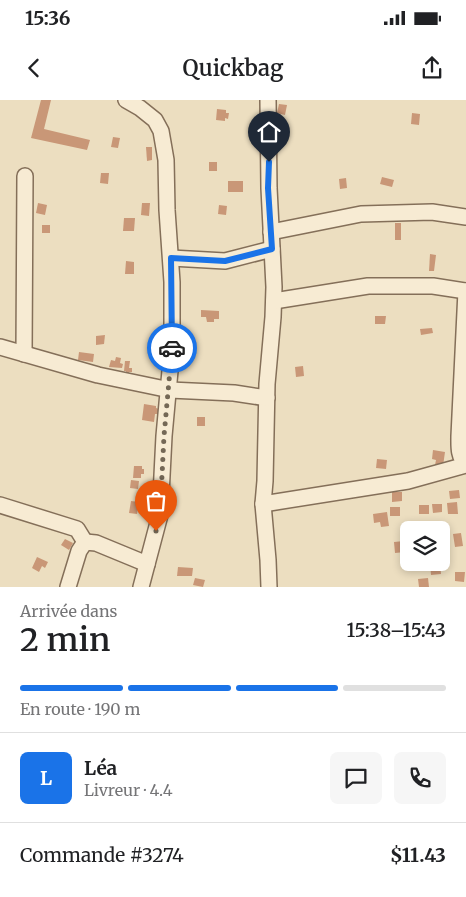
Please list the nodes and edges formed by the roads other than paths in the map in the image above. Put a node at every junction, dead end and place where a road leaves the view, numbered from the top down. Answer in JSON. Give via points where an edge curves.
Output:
{"nodes":[{"id":1,"x":126,"y":100,"type":"edge"},
{"id":2,"x":268,"y":100,"type":"edge"},
{"id":3,"x":25,"y":176,"type":"dead end"},
{"id":4,"x":466,"y":217,"type":"edge"},
{"id":5,"x":271,"y":232,"type":"junction"},
{"id":6,"x":272,"y":249,"type":"junction"},
{"id":7,"x":171,"y":258,"type":"junction"},
{"id":8,"x":466,"y":291,"type":"edge"},
{"id":9,"x":274,"y":301,"type":"junction"},
{"id":10,"x":0,"y":347,"type":"edge"},
{"id":11,"x":24,"y":354,"type":"junction"},
{"id":12,"x":170,"y":390,"type":"junction"},
{"id":13,"x":267,"y":398,"type":"junction"},
{"id":14,"x":466,"y":464,"type":"edge"},
{"id":15,"x":0,"y":504,"type":"edge"},
{"id":16,"x":263,"y":504,"type":"junction"},
{"id":17,"x":85,"y":542,"type":"junction"},
{"id":18,"x":147,"y":564,"type":"junction"},
{"id":19,"x":68,"y":587,"type":"edge"},
{"id":20,"x":141,"y":587,"type":"edge"},
{"id":21,"x":268,"y":587,"type":"edge"}],
"edges":[{"from":1,"to":7,"type":"street","via":[[155,120],[162,131]]},
{"from":2,"to":5,"type":"street"},
{"from":3,"to":11,"type":"street"},
{"from":4,"to":5,"type":"street","via":[[432,212],[362,214]]},
{"from":5,"to":6,"type":"street"},
{"from":6,"to":7,"type":"street","via":[[225,261]]},
{"from":6,"to":9,"type":"street"},
{"from":7,"to":12,"type":"street"},
{"from":8,"to":9,"type":"street","via":[[433,286],[368,286]]},
{"from":8,"to":14,"type":"street","via":[[458,436],[460,454]]},
{"from":9,"to":13,"type":"street"},
{"from":10,"to":11,"type":"street"},
{"from":11,"to":12,"type":"street","via":[[98,376]]},
{"from":12,"to":13,"type":"street"},
{"from":12,"to":18,"type":"street","via":[[160,515]]},
{"from":13,"to":16,"type":"street"},
{"from":14,"to":16,"type":"street","via":[[408,481]]},
{"from":15,"to":17,"type":"street","via":[[76,529]]},
{"from":16,"to":21,"type":"street"},
{"from":17,"to":18,"type":"street","via":[[96,543]]},
{"from":17,"to":19,"type":"street"},
{"from":18,"to":20,"type":"street"}]}
